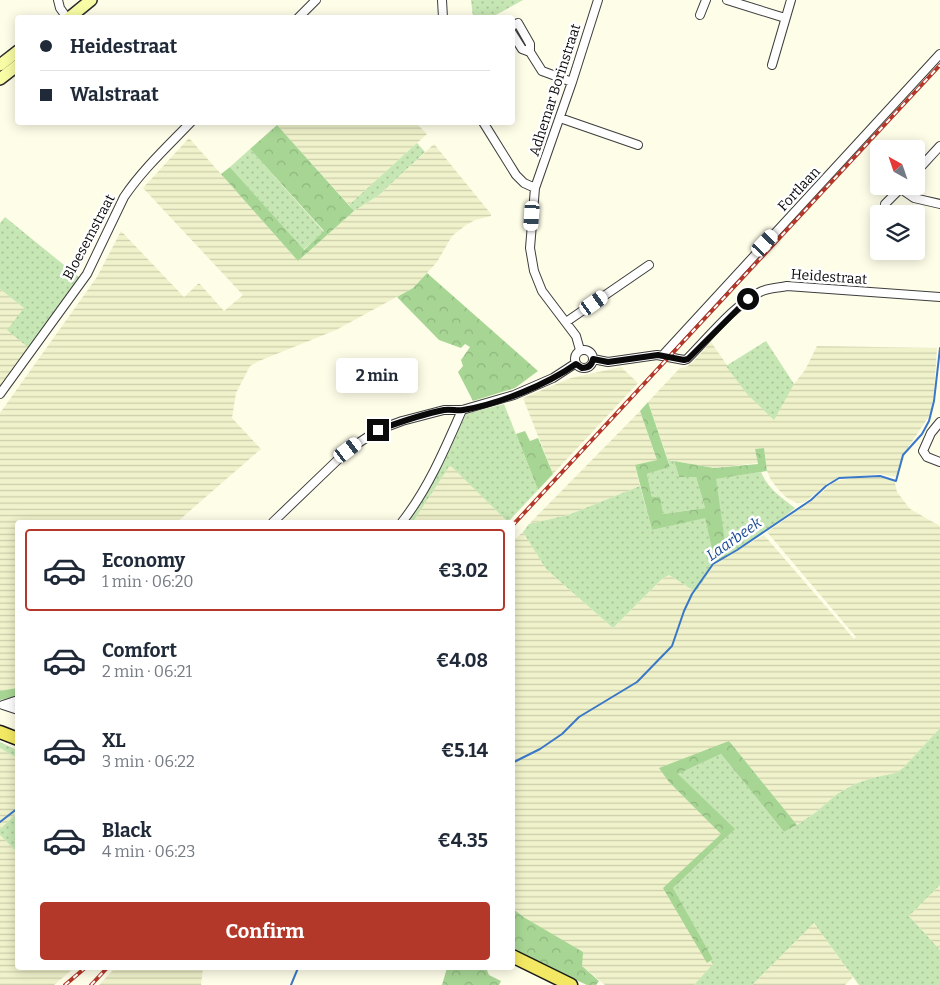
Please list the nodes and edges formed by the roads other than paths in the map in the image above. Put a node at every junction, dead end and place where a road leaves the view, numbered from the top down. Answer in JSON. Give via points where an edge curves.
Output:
{"nodes":[{"id":1,"x":58,"y":0,"type":"edge"},
{"id":2,"x":316,"y":0,"type":"edge"},
{"id":3,"x":442,"y":0,"type":"edge"},
{"id":4,"x":598,"y":0,"type":"edge"},
{"id":5,"x":706,"y":0,"type":"edge"},
{"id":6,"x":727,"y":0,"type":"edge"},
{"id":7,"x":791,"y":0,"type":"edge"},
{"id":8,"x":88,"y":1,"type":"edge"},
{"id":9,"x":66,"y":15,"type":"edge"},
{"id":10,"x":72,"y":15,"type":"edge"},
{"id":11,"x":301,"y":15,"type":"edge"},
{"id":12,"x":444,"y":15,"type":"edge"},
{"id":13,"x":700,"y":15,"type":"dead end"},
{"id":14,"x":784,"y":18,"type":"junction"},
{"id":15,"x":515,"y":24,"type":"edge"},
{"id":16,"x":515,"y":38,"type":"edge"},
{"id":17,"x":530,"y":52,"type":"junction"},
{"id":18,"x":15,"y":53,"type":"edge"},
{"id":19,"x":940,"y":54,"type":"edge"},
{"id":20,"x":0,"y":65,"type":"edge"},
{"id":21,"x":772,"y":65,"type":"dead end"},
{"id":22,"x":15,"y":67,"type":"edge"},
{"id":23,"x":0,"y":79,"type":"edge"},
{"id":24,"x":572,"y":82,"type":"junction"},
{"id":25,"x":560,"y":118,"type":"junction"},
{"id":26,"x":188,"y":125,"type":"edge"},
{"id":27,"x":485,"y":125,"type":"edge"},
{"id":28,"x":638,"y":145,"type":"dead end"},
{"id":29,"x":940,"y":146,"type":"edge"},
{"id":30,"x":925,"y":162,"type":"edge"},
{"id":31,"x":536,"y":188,"type":"junction"},
{"id":32,"x":894,"y":195,"type":"edge"},
{"id":33,"x":911,"y":195,"type":"edge"},
{"id":34,"x":886,"y":204,"type":"dead end"},
{"id":35,"x":940,"y":204,"type":"edge"},
{"id":36,"x":648,"y":264,"type":"dead end"},
{"id":37,"x":940,"y":297,"type":"edge"},
{"id":38,"x":566,"y":322,"type":"junction"},
{"id":39,"x":580,"y":350,"type":"junction"},
{"id":40,"x":664,"y":355,"type":"junction"},
{"id":41,"x":593,"y":359,"type":"junction"},
{"id":42,"x":576,"y":364,"type":"junction"},
{"id":43,"x":0,"y":394,"type":"edge"},
{"id":44,"x":462,"y":410,"type":"junction"},
{"id":45,"x":940,"y":422,"type":"edge"},
{"id":46,"x":940,"y":462,"type":"edge"},
{"id":47,"x":275,"y":520,"type":"edge"},
{"id":48,"x":404,"y":520,"type":"edge"},
{"id":49,"x":15,"y":701,"type":"edge"},
{"id":50,"x":15,"y":709,"type":"edge"},
{"id":51,"x":0,"y":732,"type":"edge"},
{"id":52,"x":15,"y":738,"type":"edge"},
{"id":53,"x":515,"y":957,"type":"edge"},
{"id":54,"x":571,"y":985,"type":"edge"}],
"edges":[{"from":1,"to":9,"type":"street"},
{"from":2,"to":11,"type":"street"},
{"from":3,"to":12,"type":"street"},
{"from":4,"to":24,"type":"street","name":"Adhemar Borinstraat"},
{"from":5,"to":13,"type":"street"},
{"from":6,"to":14,"type":"street"},
{"from":7,"to":14,"type":"street"},
{"from":8,"to":10,"type":"main road"},
{"from":14,"to":21,"type":"street"},
{"from":15,"to":17,"type":"street","via":[[518,23],[530,44]]},
{"from":16,"to":17,"type":"street","via":[[522,49]]},
{"from":17,"to":24,"type":"street","via":[[542,71]]},
{"from":18,"to":20,"type":"main road"},
{"from":19,"to":40,"type":"street","name":"Fortlaan"},
{"from":22,"to":23,"type":"main road"},
{"from":24,"to":25,"type":"street","name":"Adhemar Borinstraat"},
{"from":25,"to":28,"type":"street"},
{"from":25,"to":31,"type":"street","name":"Adhemar Borinstraat"},
{"from":26,"to":43,"type":"street","name":"Bloesemstraat","via":[[132,186],[87,274]]},
{"from":27,"to":31,"type":"street","via":[[516,175]]},
{"from":29,"to":30,"type":"street"},
{"from":31,"to":38,"type":"street","name":"Adhemar Borinstraat","via":[[531,261],[542,291]]},
{"from":32,"to":34,"type":"street"},
{"from":33,"to":35,"type":"street"},
{"from":36,"to":38,"type":"street"},
{"from":37,"to":40,"type":"street","name":"Heidestraat","via":[[792,287],[769,289],[739,307],[688,359]]},
{"from":38,"to":39,"type":"street","name":"Adhemar Borinstraat","via":[[576,336]]},
{"from":39,"to":41,"type":"street","via":[[588,351]]},
{"from":39,"to":42,"type":"street","via":[[574,357]]},
{"from":40,"to":41,"type":"street","via":[[608,362]]},
{"from":41,"to":42,"type":"street","via":[[587,367]]},
{"from":42,"to":44,"type":"street","via":[[514,395]]},
{"from":44,"to":47,"type":"street","via":[[444,410],[378,430],[348,450]]},
{"from":44,"to":48,"type":"street","via":[[443,453]]},
{"from":45,"to":46,"type":"street","via":[[924,450],[927,457]]},
{"from":49,"to":50,"type":"street","via":[[3,705]]},
{"from":51,"to":52,"type":"main road"},
{"from":53,"to":54,"type":"main road"}]}
